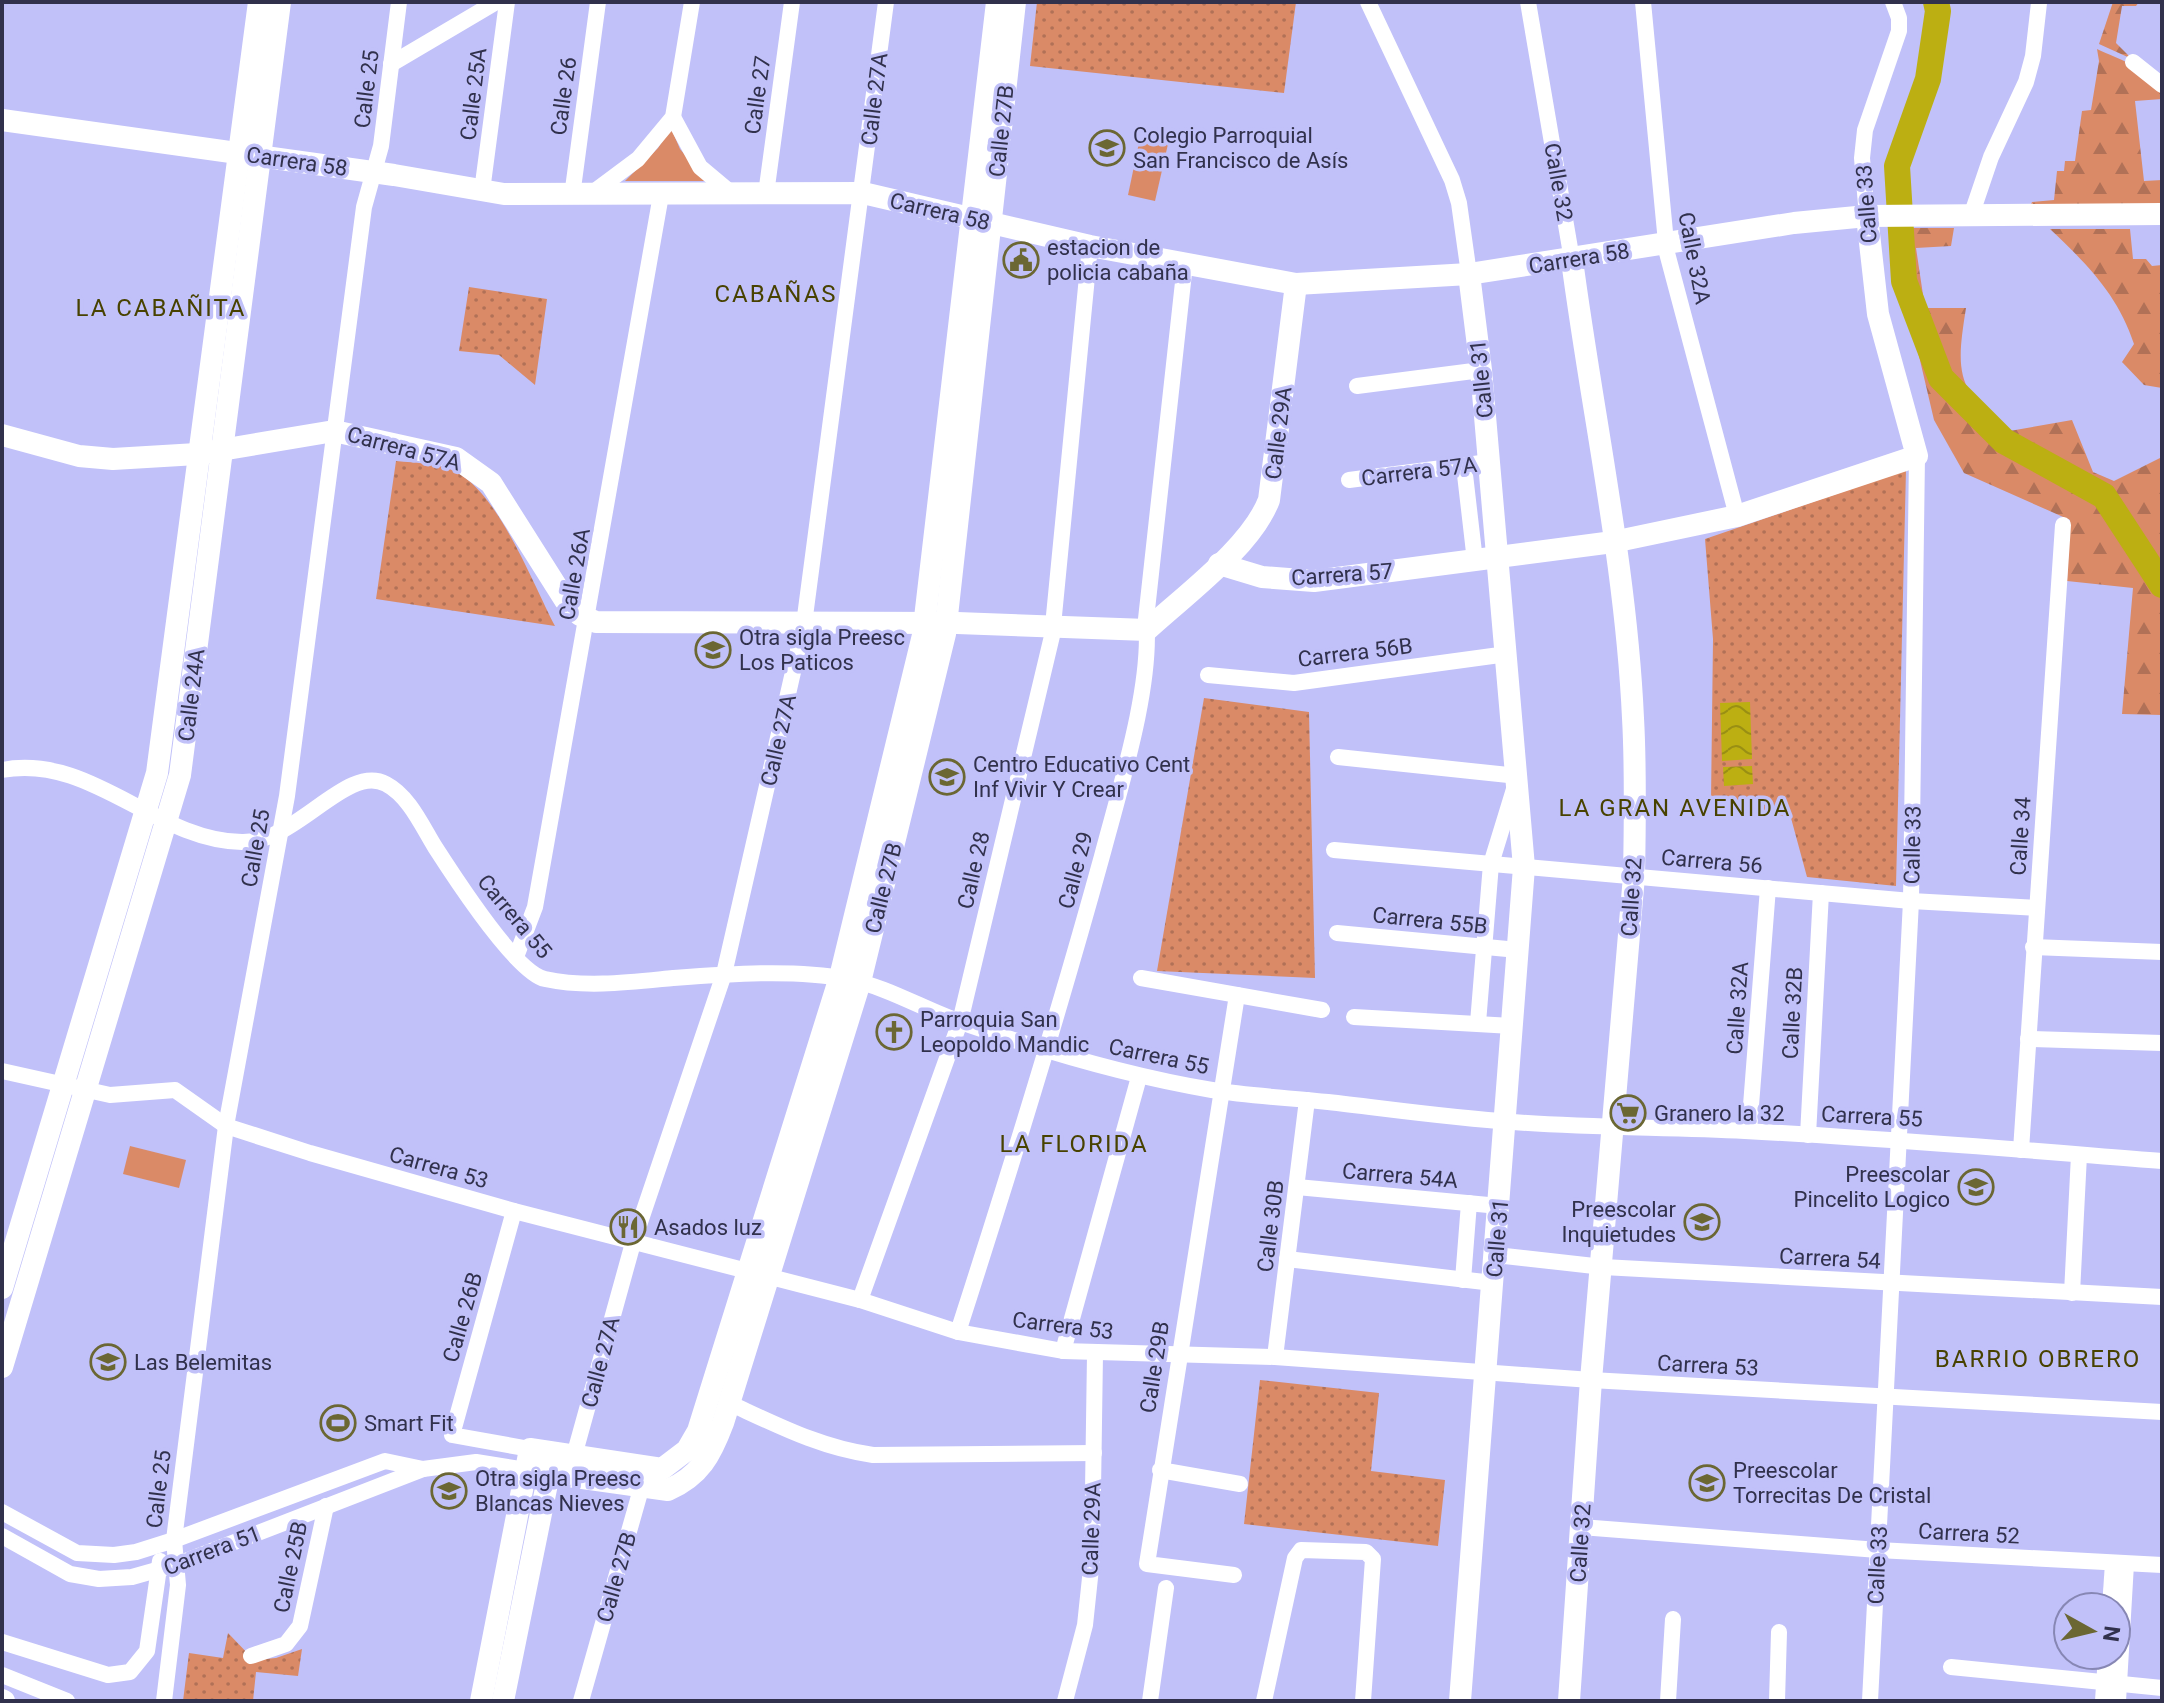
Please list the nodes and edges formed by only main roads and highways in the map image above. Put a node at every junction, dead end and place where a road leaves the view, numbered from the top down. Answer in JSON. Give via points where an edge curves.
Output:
{"nodes":[{"id":1,"x":259,"y":2,"type":"edge"},
{"id":2,"x":280,"y":2,"type":"edge"},
{"id":3,"x":997,"y":2,"type":"edge"},
{"id":4,"x":1015,"y":2,"type":"edge"},
{"id":5,"x":2,"y":120,"type":"edge"},
{"id":6,"x":249,"y":155,"type":"junction"},
{"id":7,"x":2162,"y":214,"type":"edge"},
{"id":8,"x":1867,"y":216,"type":"junction"},
{"id":9,"x":982,"y":220,"type":"junction"},
{"id":10,"x":1572,"y":260,"type":"junction"},
{"id":11,"x":1469,"y":274,"type":"junction"},
{"id":12,"x":1296,"y":284,"type":"junction"},
{"id":13,"x":2,"y":435,"type":"edge"},
{"id":14,"x":220,"y":451,"type":"junction"},
{"id":15,"x":197,"y":454,"type":"junction"},
{"id":16,"x":1917,"y":456,"type":"joint"},
{"id":17,"x":1613,"y":542,"type":"junction"},
{"id":18,"x":1498,"y":558,"type":"junction"},
{"id":19,"x":1219,"y":564,"type":"junction"},
{"id":20,"x":936,"y":623,"type":"junction"},
{"id":21,"x":157,"y":816,"type":"junction"},
{"id":22,"x":75,"y":1088,"type":"junction"},
{"id":23,"x":4,"y":1273,"type":"edge"},
{"id":24,"x":759,"y":1276,"type":"junction"},
{"id":25,"x":2,"y":1367,"type":"edge"},
{"id":26,"x":559,"y":1461,"type":"junction"},
{"id":27,"x":642,"y":1478,"type":"junction"},
{"id":28,"x":481,"y":1701,"type":"edge"},
{"id":29,"x":503,"y":1701,"type":"edge"},
{"id":30,"x":1460,"y":1701,"type":"edge"},
{"id":31,"x":1569,"y":1701,"type":"edge"}],
"edges":[{"from":1,"to":6,"type":"main road","name":"Calle 24A"},
{"from":2,"to":6,"type":"main road","name":"Calle 24A"},
{"from":3,"to":9,"type":"main road","name":"Calle 27B"},
{"from":4,"to":9,"type":"main road","name":"Calle 27B"},
{"from":5,"to":6,"type":"main road","name":"Carrera 58"},
{"from":6,"to":9,"type":"main road","name":"Carrera 58","via":[[482,191],[579,196],[863,193]]},
{"from":6,"to":14,"type":"main road","name":"Calle 24A"},
{"from":6,"to":15,"type":"main road","name":"Calle 24A"},
{"from":7,"to":8,"type":"main road","name":"Carrera 58"},
{"from":8,"to":10,"type":"main road","name":"Carrera 58"},
{"from":8,"to":16,"type":"main road","name":"Calle 33","via":[[1878,314]]},
{"from":9,"to":12,"type":"main road","name":"Carrera 58"},
{"from":9,"to":20,"type":"main road","name":"Calle 27B"},
{"from":10,"to":11,"type":"main road","name":"Carrera 58"},
{"from":10,"to":17,"type":"main road","name":"Calle 32"},
{"from":11,"to":12,"type":"main road","name":"Carrera 58"},
{"from":11,"to":18,"type":"main road","name":"Calle 31"},
{"from":12,"to":19,"type":"main road","name":"Calle 29A","via":[[1269,500],[1264,514]]},
{"from":13,"to":15,"type":"main road","name":"Carrera 57A","via":[[99,459]]},
{"from":14,"to":15,"type":"main road","name":"Carrera 57A"},
{"from":14,"to":20,"type":"main road","name":"Carrera 57A","via":[[334,431],[456,458],[480,472],[501,496],[565,600],[589,620]]},
{"from":14,"to":21,"type":"main road","name":"Calle 24A","via":[[187,735]]},
{"from":15,"to":21,"type":"main road","name":"Calle 24A"},
{"from":16,"to":17,"type":"main road","name":"Carrera 57","via":[[1737,516]]},
{"from":17,"to":18,"type":"main road","name":"Carrera 57"},
{"from":17,"to":31,"type":"main road","name":"Calle 32","via":[[1633,717],[1634,876]]},
{"from":18,"to":19,"type":"main road","name":"Carrera 57","via":[[1314,581],[1262,577]]},
{"from":18,"to":30,"type":"main road","name":"Calle 31","via":[[1524,867]]},
{"from":19,"to":20,"type":"main road","via":[[1147,630]]},
{"from":20,"to":24,"type":"main road","name":"Calle 27B","via":[[850,980]]},
{"from":21,"to":22,"type":"main road","name":"Calle 24A"},
{"from":22,"to":23,"type":"main road","name":"Calle 24A"},
{"from":22,"to":25,"type":"main road","name":"Calle 24A"},
{"from":24,"to":27,"type":"main road","name":"Calle 27B","via":[[687,1450]]},
{"from":24,"to":27,"type":"main road","name":"Calle 27B","via":[[712,1452],[687,1482],[668,1490]]},
{"from":26,"to":27,"type":"main road","name":"Carrera 51"},
{"from":26,"to":28,"type":"main road","name":"Carrera 51","via":[[528,1459]]},
{"from":26,"to":29,"type":"main road","name":"Calle 27A"}]}
